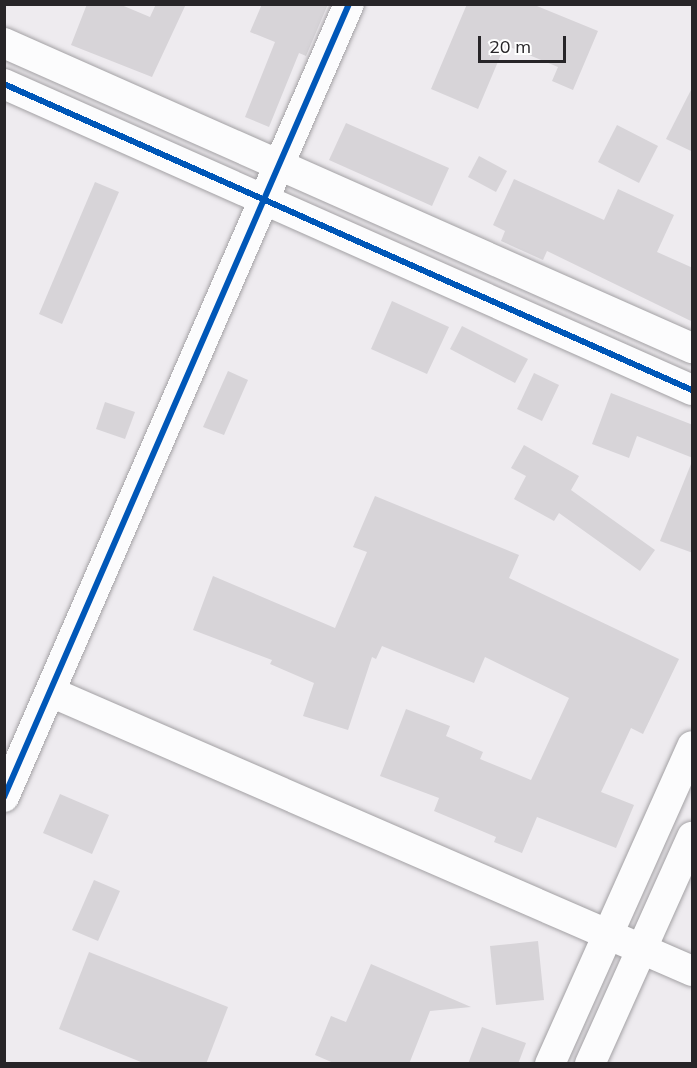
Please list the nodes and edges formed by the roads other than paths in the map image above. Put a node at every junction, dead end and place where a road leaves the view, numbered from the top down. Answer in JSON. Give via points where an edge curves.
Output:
{"nodes":[{"id":1,"x":349,"y":4,"type":"edge"},
{"id":2,"x":4,"y":44,"type":"edge"},
{"id":3,"x":4,"y":84,"type":"edge"},
{"id":4,"x":278,"y":165,"type":"junction"},
{"id":5,"x":263,"y":198,"type":"junction"},
{"id":6,"x":693,"y":348,"type":"edge"},
{"id":7,"x":693,"y":390,"type":"edge"},
{"id":8,"x":52,"y":693,"type":"junction"},
{"id":9,"x":693,"y":746,"type":"edge"},
{"id":10,"x":4,"y":797,"type":"edge"},
{"id":11,"x":693,"y":837,"type":"edge"},
{"id":12,"x":607,"y":934,"type":"junction"},
{"id":13,"x":642,"y":949,"type":"junction"},
{"id":14,"x":693,"y":971,"type":"edge"},
{"id":15,"x":549,"y":1064,"type":"edge"},
{"id":16,"x":590,"y":1064,"type":"edge"}],
"edges":[{"from":1,"to":4,"type":"street"},
{"from":2,"to":4,"type":"street"},
{"from":3,"to":5,"type":"street"},
{"from":4,"to":5,"type":"street"},
{"from":4,"to":6,"type":"street"},
{"from":5,"to":7,"type":"street"},
{"from":5,"to":8,"type":"street"},
{"from":8,"to":10,"type":"street"},
{"from":8,"to":12,"type":"street"},
{"from":9,"to":12,"type":"street"},
{"from":11,"to":13,"type":"street"},
{"from":12,"to":13,"type":"street"},
{"from":12,"to":15,"type":"street"},
{"from":13,"to":14,"type":"street"},
{"from":13,"to":16,"type":"street"}]}
